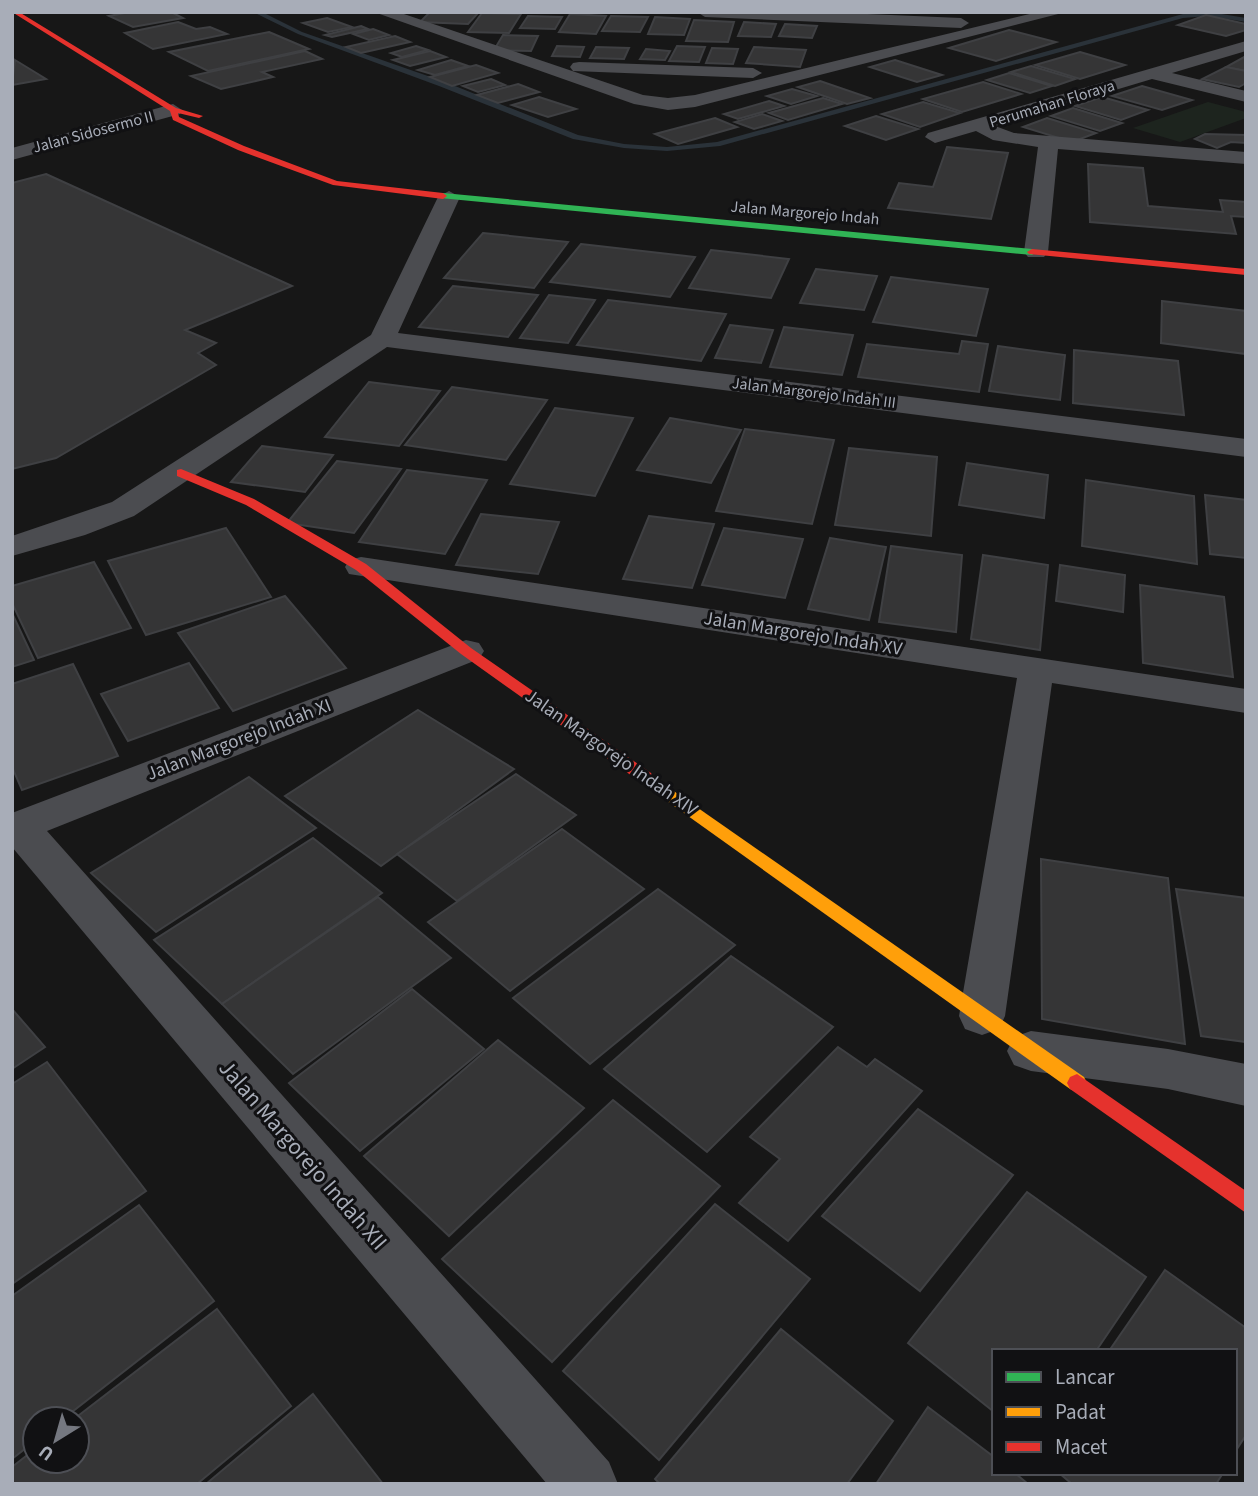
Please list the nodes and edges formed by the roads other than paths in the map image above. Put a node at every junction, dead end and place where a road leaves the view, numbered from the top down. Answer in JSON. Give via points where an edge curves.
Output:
{"nodes":[{"id":1,"x":14,"y":12,"type":"edge"},
{"id":2,"x":382,"y":12,"type":"edge"},
{"id":3,"x":705,"y":12,"type":"edge"},
{"id":4,"x":1058,"y":12,"type":"edge"},
{"id":5,"x":1006,"y":25,"type":"junction"},
{"id":6,"x":1246,"y":46,"type":"edge"},
{"id":7,"x":535,"y":65,"type":"junction"},
{"id":8,"x":1151,"y":73,"type":"junction"},
{"id":9,"x":799,"y":75,"type":"junction"},
{"id":10,"x":1246,"y":97,"type":"edge"},
{"id":11,"x":173,"y":110,"type":"junction"},
{"id":12,"x":981,"y":126,"type":"junction"},
{"id":13,"x":935,"y":137,"type":"dead end"},
{"id":14,"x":1049,"y":141,"type":"junction"},
{"id":15,"x":12,"y":153,"type":"edge"},
{"id":16,"x":1246,"y":158,"type":"edge"},
{"id":17,"x":449,"y":197,"type":"junction"},
{"id":18,"x":1036,"y":252,"type":"junction"},
{"id":19,"x":1246,"y":272,"type":"edge"},
{"id":20,"x":382,"y":339,"type":"junction"},
{"id":21,"x":1246,"y":448,"type":"edge"},
{"id":22,"x":181,"y":473,"type":"junction"},
{"id":23,"x":12,"y":546,"type":"edge"},
{"id":24,"x":361,"y":568,"type":"junction"},
{"id":25,"x":466,"y":651,"type":"junction"},
{"id":26,"x":1036,"y":669,"type":"junction"},
{"id":27,"x":1246,"y":701,"type":"edge"},
{"id":28,"x":16,"y":828,"type":"edge"},
{"id":29,"x":982,"y":1016,"type":"junction"},
{"id":30,"x":1031,"y":1051,"type":"junction"},
{"id":31,"x":1246,"y":1086,"type":"edge"},
{"id":32,"x":1246,"y":1203,"type":"edge"},
{"id":33,"x":587,"y":1484,"type":"edge"}],
"edges":[{"from":1,"to":11,"type":"main road","name":"Jalan Margorejo Indah"},
{"from":2,"to":7,"type":"street"},
{"from":3,"to":5,"type":"street"},
{"from":4,"to":5,"type":"street"},
{"from":5,"to":9,"type":"street"},
{"from":6,"to":8,"type":"street","name":"Perumahan Floraya"},
{"from":7,"to":9,"type":"street"},
{"from":7,"to":9,"type":"street","via":[[640,100],[668,104]]},
{"from":8,"to":10,"type":"street"},
{"from":8,"to":12,"type":"street","name":"Perumahan Floraya"},
{"from":11,"to":15,"type":"street","name":"Jalan Sidosermo II"},
{"from":11,"to":17,"type":"main road","name":"Jalan Margorejo Indah","via":[[176,118],[252,153],[336,183]]},
{"from":12,"to":13,"type":"street"},
{"from":12,"to":14,"type":"street","name":"Perumahan Floraya","via":[[1007,138]]},
{"from":14,"to":16,"type":"street","name":"Perumahan Floraya"},
{"from":14,"to":18,"type":"street","name":"Perumahan Floraya"},
{"from":17,"to":18,"type":"main road","name":"Jalan Margorejo Indah"},
{"from":17,"to":20,"type":"street"},
{"from":18,"to":19,"type":"main road","name":"Jalan Margorejo Indah"},
{"from":20,"to":21,"type":"street","name":"Jalan Margorejo Indah III"},
{"from":20,"to":22,"type":"street"},
{"from":22,"to":23,"type":"street","via":[[123,509]]},
{"from":22,"to":24,"type":"main road","name":"Jalan Margorejo Indah XIV","via":[[250,502]]},
{"from":24,"to":25,"type":"main road","name":"Jalan Margorejo Indah XIV"},
{"from":24,"to":26,"type":"street","name":"Jalan Margorejo Indah XV"},
{"from":25,"to":28,"type":"street","name":"Jalan Margorejo Indah XI"},
{"from":25,"to":29,"type":"main road","name":"Jalan Margorejo Indah XIV"},
{"from":26,"to":27,"type":"street","name":"Jalan Margorejo Indah XV"},
{"from":26,"to":29,"type":"street"},
{"from":28,"to":33,"type":"street","name":"Jalan Margorejo Indah XII"},
{"from":29,"to":30,"type":"main road","name":"Jalan Margorejo Indah XIV"},
{"from":30,"to":31,"type":"street","name":"Jalan Margorejo Indah XIV","via":[[1168,1069]]},
{"from":30,"to":32,"type":"main road","name":"Jalan Margorejo Indah XIV"}]}
